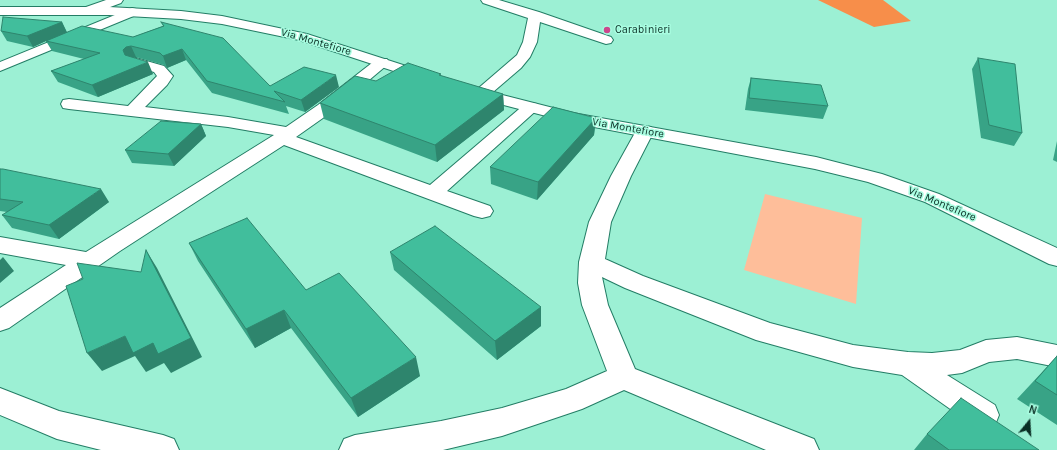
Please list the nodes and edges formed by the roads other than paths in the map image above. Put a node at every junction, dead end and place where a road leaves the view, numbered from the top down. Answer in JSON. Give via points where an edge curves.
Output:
{"nodes":[{"id":1,"x":117,"y":0,"type":"edge"},
{"id":2,"x":487,"y":0,"type":"edge"},
{"id":3,"x":90,"y":10,"type":"junction"},
{"id":4,"x":0,"y":11,"type":"edge"},
{"id":5,"x":132,"y":12,"type":"junction"},
{"id":6,"x":535,"y":15,"type":"junction"},
{"id":7,"x":606,"y":40,"type":"dead end"},
{"id":8,"x":136,"y":62,"type":"edge"},
{"id":9,"x":382,"y":62,"type":"junction"},
{"id":10,"x":0,"y":67,"type":"edge"},
{"id":11,"x":480,"y":95,"type":"junction"},
{"id":12,"x":69,"y":104,"type":"dead end"},
{"id":13,"x":530,"y":108,"type":"junction"},
{"id":14,"x":132,"y":111,"type":"junction"},
{"id":15,"x":645,"y":131,"type":"junction"},
{"id":16,"x":286,"y":135,"type":"junction"},
{"id":17,"x":433,"y":193,"type":"junction"},
{"id":18,"x":482,"y":211,"type":"dead end"},
{"id":19,"x":0,"y":245,"type":"edge"},
{"id":20,"x":1057,"y":258,"type":"edge"},
{"id":21,"x":90,"y":261,"type":"junction"},
{"id":22,"x":591,"y":262,"type":"junction"},
{"id":23,"x":0,"y":321,"type":"edge"},
{"id":24,"x":1057,"y":356,"type":"edge"},
{"id":25,"x":908,"y":364,"type":"junction"},
{"id":26,"x":624,"y":377,"type":"junction"},
{"id":27,"x":0,"y":401,"type":"edge"},
{"id":28,"x":1006,"y":430,"type":"edge"},
{"id":29,"x":163,"y":450,"type":"edge"},
{"id":30,"x":355,"y":450,"type":"edge"},
{"id":31,"x":803,"y":450,"type":"edge"}],
"edges":[{"from":1,"to":3,"type":"street"},
{"from":2,"to":6,"type":"street"},
{"from":3,"to":4,"type":"street","name":"Via Montefiore"},
{"from":3,"to":5,"type":"street","name":"Via Montefiore"},
{"from":5,"to":9,"type":"street","name":"Via Montefiore","via":[[200,17],[256,26]]},
{"from":5,"to":10,"type":"street"},
{"from":6,"to":7,"type":"street"},
{"from":6,"to":11,"type":"street","via":[[530,42],[523,57]]},
{"from":8,"to":14,"type":"street","via":[[159,69],[165,76]]},
{"from":9,"to":11,"type":"street","name":"Via Montefiore"},
{"from":9,"to":16,"type":"street","via":[[324,109]]},
{"from":11,"to":13,"type":"street","name":"Via Montefiore"},
{"from":12,"to":14,"type":"street"},
{"from":13,"to":15,"type":"street","name":"Via Montefiore"},
{"from":13,"to":17,"type":"street"},
{"from":14,"to":16,"type":"street","via":[[213,120]]},
{"from":15,"to":20,"type":"street","name":"Via Montefiore","via":[[816,163],[875,178],[939,201]]},
{"from":15,"to":22,"type":"street","via":[[600,222]]},
{"from":16,"to":17,"type":"street"},
{"from":16,"to":21,"type":"street"},
{"from":17,"to":18,"type":"street"},
{"from":19,"to":21,"type":"street"},
{"from":21,"to":23,"type":"street"},
{"from":22,"to":25,"type":"street","via":[[634,282],[766,333],[824,349]]},
{"from":22,"to":26,"type":"street","via":[[592,295]]},
{"from":24,"to":25,"type":"street","via":[[1017,348],[986,352],[947,364]]},
{"from":25,"to":28,"type":"street"},
{"from":26,"to":30,"type":"street","via":[[571,400],[502,422],[441,436]]},
{"from":26,"to":31,"type":"street"},
{"from":27,"to":29,"type":"street","via":[[57,425]]}]}
